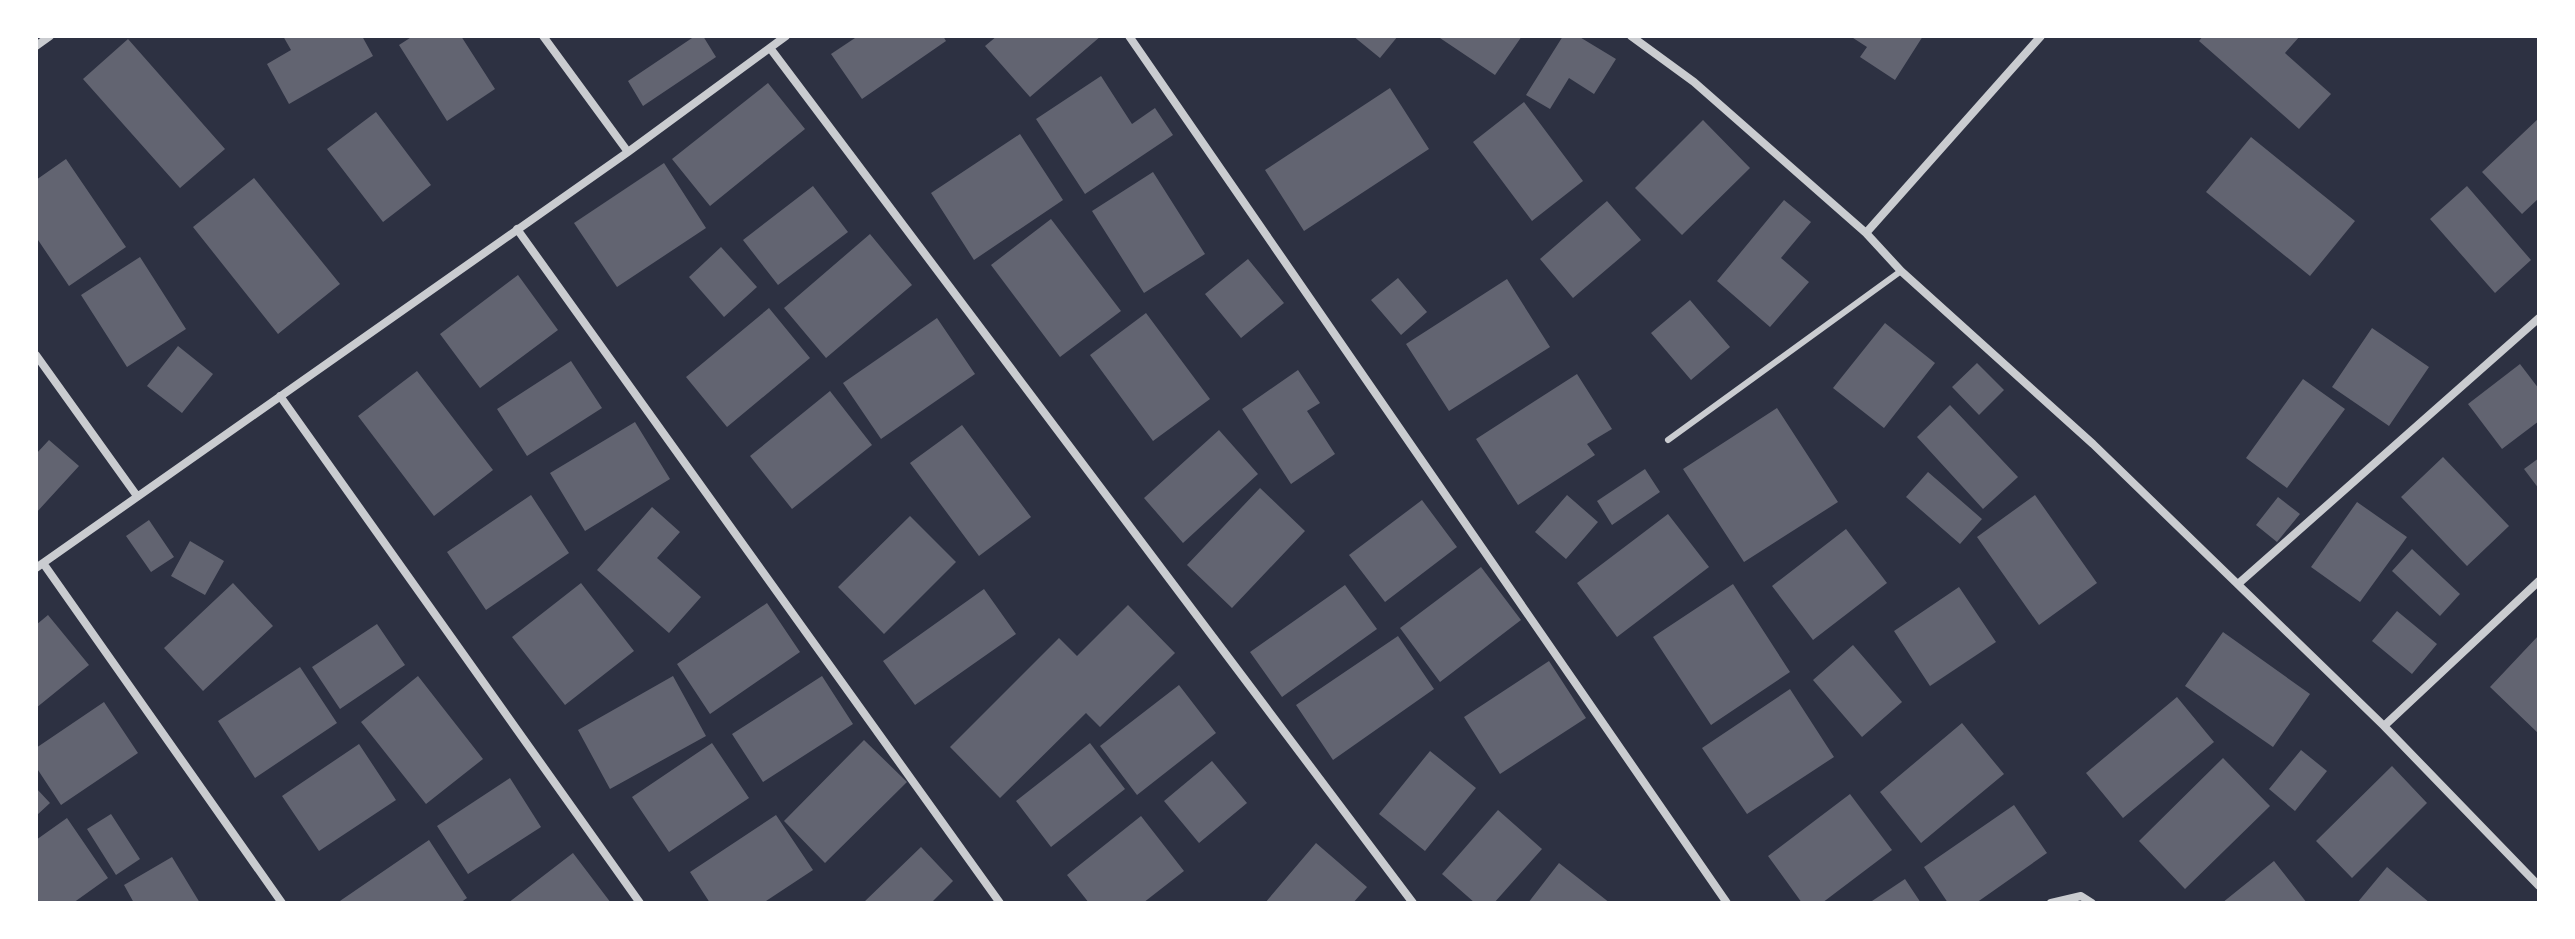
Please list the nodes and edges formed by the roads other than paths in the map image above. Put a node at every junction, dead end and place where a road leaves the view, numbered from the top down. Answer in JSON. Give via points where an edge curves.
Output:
{"nodes":[{"id":1,"x":50,"y":36,"type":"edge"},
{"id":2,"x":543,"y":36,"type":"edge"},
{"id":3,"x":786,"y":36,"type":"edge"},
{"id":4,"x":1129,"y":36,"type":"edge"},
{"id":5,"x":1631,"y":36,"type":"edge"},
{"id":6,"x":2041,"y":36,"type":"edge"},
{"id":7,"x":36,"y":46,"type":"edge"},
{"id":8,"x":770,"y":48,"type":"junction"},
{"id":9,"x":628,"y":152,"type":"junction"},
{"id":10,"x":517,"y":229,"type":"junction"},
{"id":11,"x":1866,"y":233,"type":"junction"},
{"id":12,"x":1901,"y":271,"type":"junction"},
{"id":13,"x":2539,"y":318,"type":"edge"},
{"id":14,"x":36,"y":355,"type":"edge"},
{"id":15,"x":280,"y":396,"type":"junction"},
{"id":16,"x":1668,"y":440,"type":"dead end"},
{"id":17,"x":137,"y":496,"type":"junction"},
{"id":18,"x":39,"y":566,"type":"edge"},
{"id":19,"x":2539,"y":581,"type":"edge"},
{"id":20,"x":2238,"y":584,"type":"junction"},
{"id":21,"x":2384,"y":726,"type":"junction"},
{"id":22,"x":2539,"y":886,"type":"edge"},
{"id":23,"x":282,"y":903,"type":"edge"},
{"id":24,"x":640,"y":903,"type":"edge"},
{"id":25,"x":1000,"y":903,"type":"edge"},
{"id":26,"x":1413,"y":903,"type":"edge"},
{"id":27,"x":1727,"y":903,"type":"edge"},
{"id":28,"x":2051,"y":903,"type":"edge"},
{"id":29,"x":2092,"y":903,"type":"edge"}],
"edges":[{"from":1,"to":7,"type":"street"},
{"from":2,"to":9,"type":"street"},
{"from":3,"to":8,"type":"street"},
{"from":4,"to":27,"type":"street"},
{"from":5,"to":11,"type":"street","via":[[1694,82]]},
{"from":6,"to":11,"type":"street"},
{"from":8,"to":9,"type":"street"},
{"from":8,"to":26,"type":"street"},
{"from":9,"to":10,"type":"street"},
{"from":10,"to":15,"type":"street"},
{"from":10,"to":25,"type":"street"},
{"from":11,"to":12,"type":"street"},
{"from":12,"to":16,"type":"lane"},
{"from":12,"to":20,"type":"street"},
{"from":13,"to":20,"type":"street"},
{"from":14,"to":17,"type":"street"},
{"from":15,"to":17,"type":"street"},
{"from":15,"to":24,"type":"street"},
{"from":17,"to":18,"type":"street"},
{"from":18,"to":23,"type":"street"},
{"from":19,"to":21,"type":"street"},
{"from":20,"to":21,"type":"street"},
{"from":21,"to":22,"type":"street"},
{"from":28,"to":29,"type":"street","via":[[2081,896]]}]}
